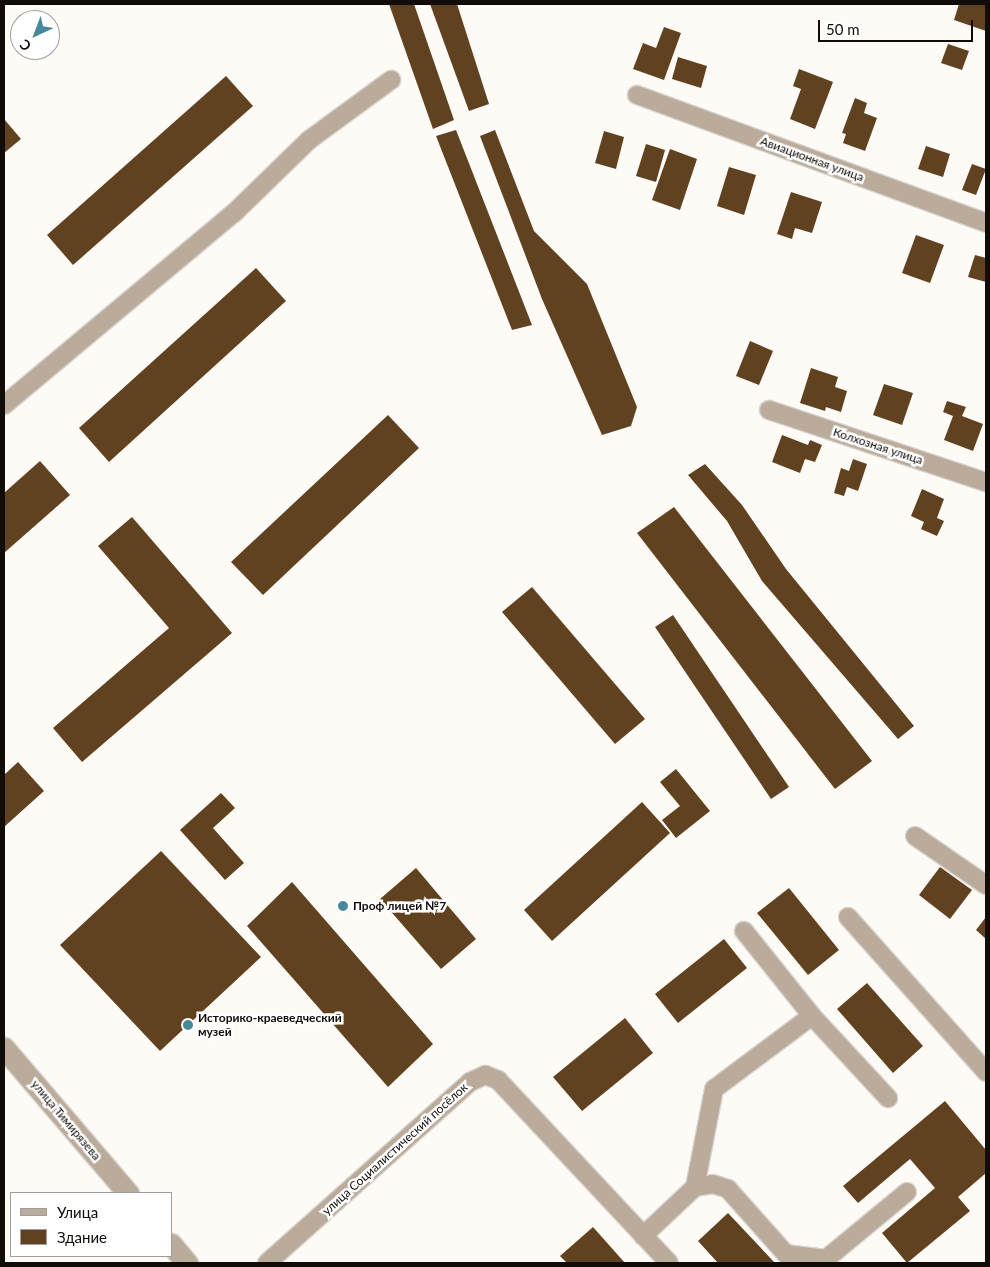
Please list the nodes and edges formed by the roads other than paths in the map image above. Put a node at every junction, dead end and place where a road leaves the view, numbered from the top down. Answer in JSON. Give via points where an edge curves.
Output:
{"nodes":[{"id":1,"x":391,"y":80,"type":"dead end"},
{"id":2,"x":637,"y":94,"type":"dead end"},
{"id":3,"x":986,"y":223,"type":"edge"},
{"id":4,"x":4,"y":405,"type":"edge"},
{"id":5,"x":769,"y":410,"type":"dead end"},
{"id":6,"x":986,"y":482,"type":"edge"},
{"id":7,"x":915,"y":836,"type":"dead end"},
{"id":8,"x":986,"y":885,"type":"edge"},
{"id":9,"x":848,"y":917,"type":"dead end"},
{"id":10,"x":744,"y":931,"type":"dead end"},
{"id":11,"x":812,"y":1016,"type":"junction"},
{"id":12,"x":4,"y":1048,"type":"edge"},
{"id":13,"x":986,"y":1072,"type":"edge"},
{"id":14,"x":888,"y":1098,"type":"dead end"},
{"id":15,"x":694,"y":1187,"type":"junction"},
{"id":16,"x":127,"y":1192,"type":"edge"},
{"id":17,"x":907,"y":1192,"type":"dead end"},
{"id":18,"x":643,"y":1236,"type":"junction"},
{"id":19,"x":172,"y":1245,"type":"edge"},
{"id":20,"x":790,"y":1259,"type":"edge"},
{"id":21,"x":187,"y":1263,"type":"edge"},
{"id":22,"x":267,"y":1263,"type":"edge"},
{"id":23,"x":669,"y":1263,"type":"edge"}],
"edges":[{"from":1,"to":4,"type":"street","via":[[309,140],[234,213]]},
{"from":2,"to":3,"type":"street","name":"Авиационная улица"},
{"from":5,"to":6,"type":"street","name":"Колхозная улица"},
{"from":7,"to":8,"type":"street"},
{"from":9,"to":13,"type":"street"},
{"from":10,"to":11,"type":"street"},
{"from":11,"to":14,"type":"street"},
{"from":11,"to":15,"type":"street","via":[[714,1089]]},
{"from":12,"to":16,"type":"street","name":"улица Тимирязева"},
{"from":15,"to":18,"type":"street"},
{"from":15,"to":20,"type":"street","via":[[713,1184],[728,1189]]},
{"from":17,"to":20,"type":"street","via":[[826,1258]]},
{"from":18,"to":22,"type":"street","name":"улица Социалистический посёлок","via":[[498,1080],[485,1075],[470,1082]]},
{"from":18,"to":23,"type":"street","name":"улица Социалистический посёлок"},
{"from":19,"to":21,"type":"street"}]}
